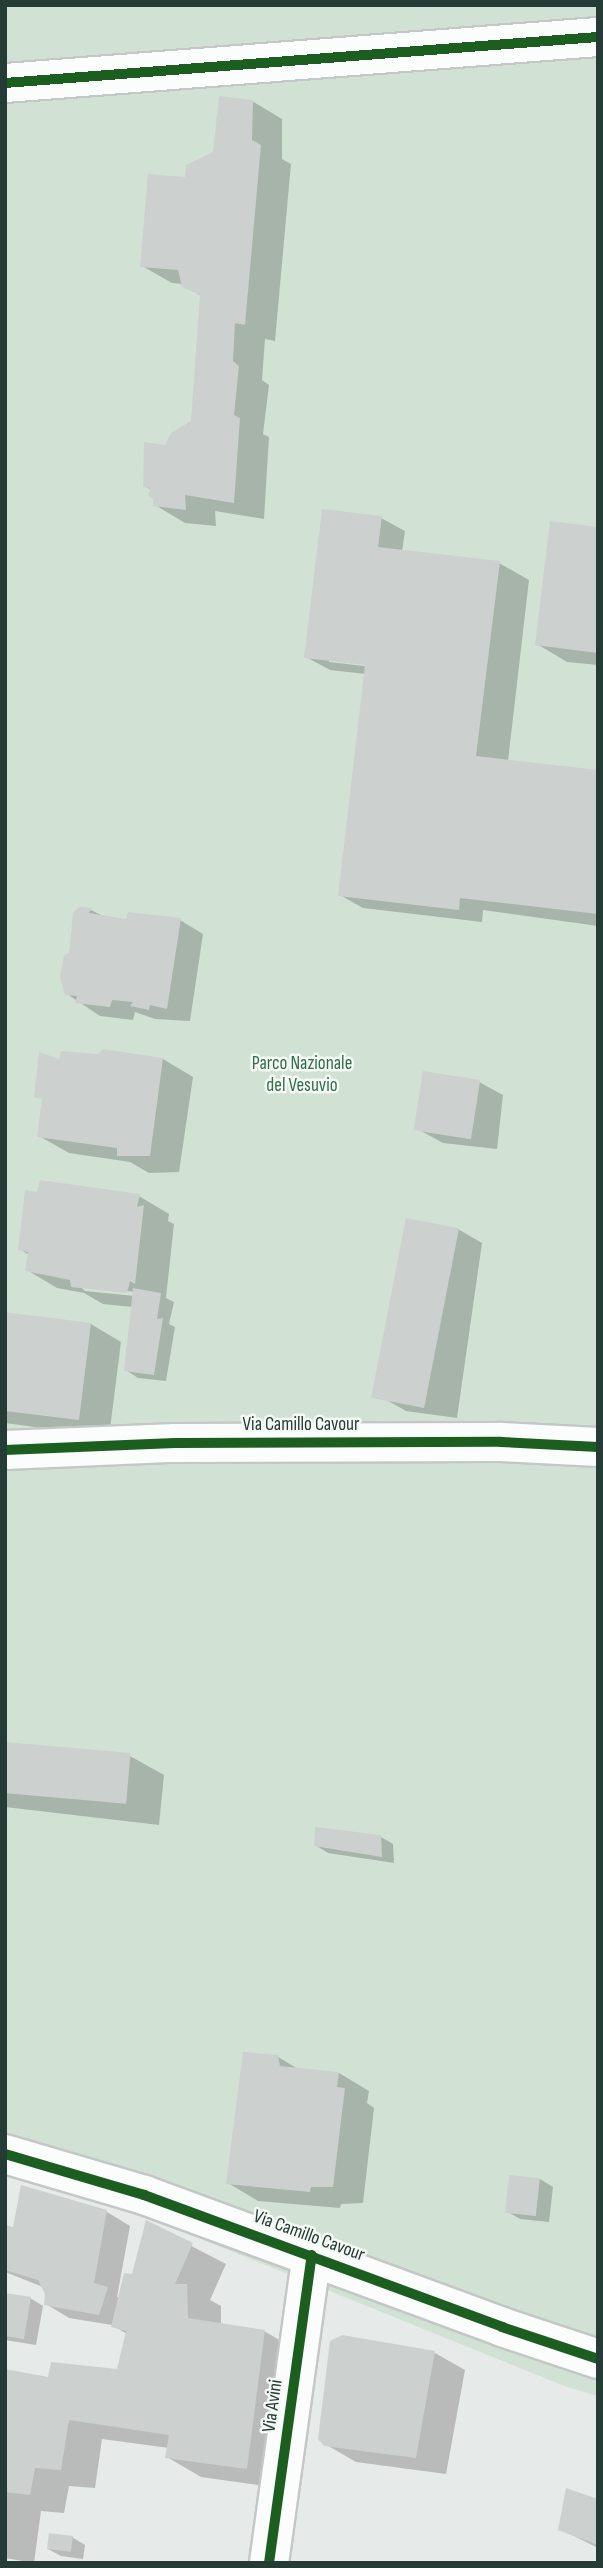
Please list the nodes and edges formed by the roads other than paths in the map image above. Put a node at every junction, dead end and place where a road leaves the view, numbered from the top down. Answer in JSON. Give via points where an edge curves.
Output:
{"nodes":[{"id":1,"x":598,"y":37,"type":"edge"},
{"id":2,"x":5,"y":83,"type":"edge"},
{"id":3,"x":598,"y":1447,"type":"edge"},
{"id":4,"x":5,"y":1450,"type":"edge"},
{"id":5,"x":5,"y":2154,"type":"edge"},
{"id":6,"x":312,"y":2255,"type":"junction"},
{"id":7,"x":598,"y":2359,"type":"edge"},
{"id":8,"x":269,"y":2563,"type":"edge"}],
"edges":[{"from":1,"to":2,"type":"street"},
{"from":3,"to":4,"type":"street","name":"Via Camillo Cavour","via":[[501,1442],[216,1443]]},
{"from":5,"to":6,"type":"street","name":"Via Camillo Cavour","via":[[144,2194]]},
{"from":6,"to":7,"type":"street","name":"Via Camillo Cavour"},
{"from":6,"to":8,"type":"street","name":"Via Avini"}]}
